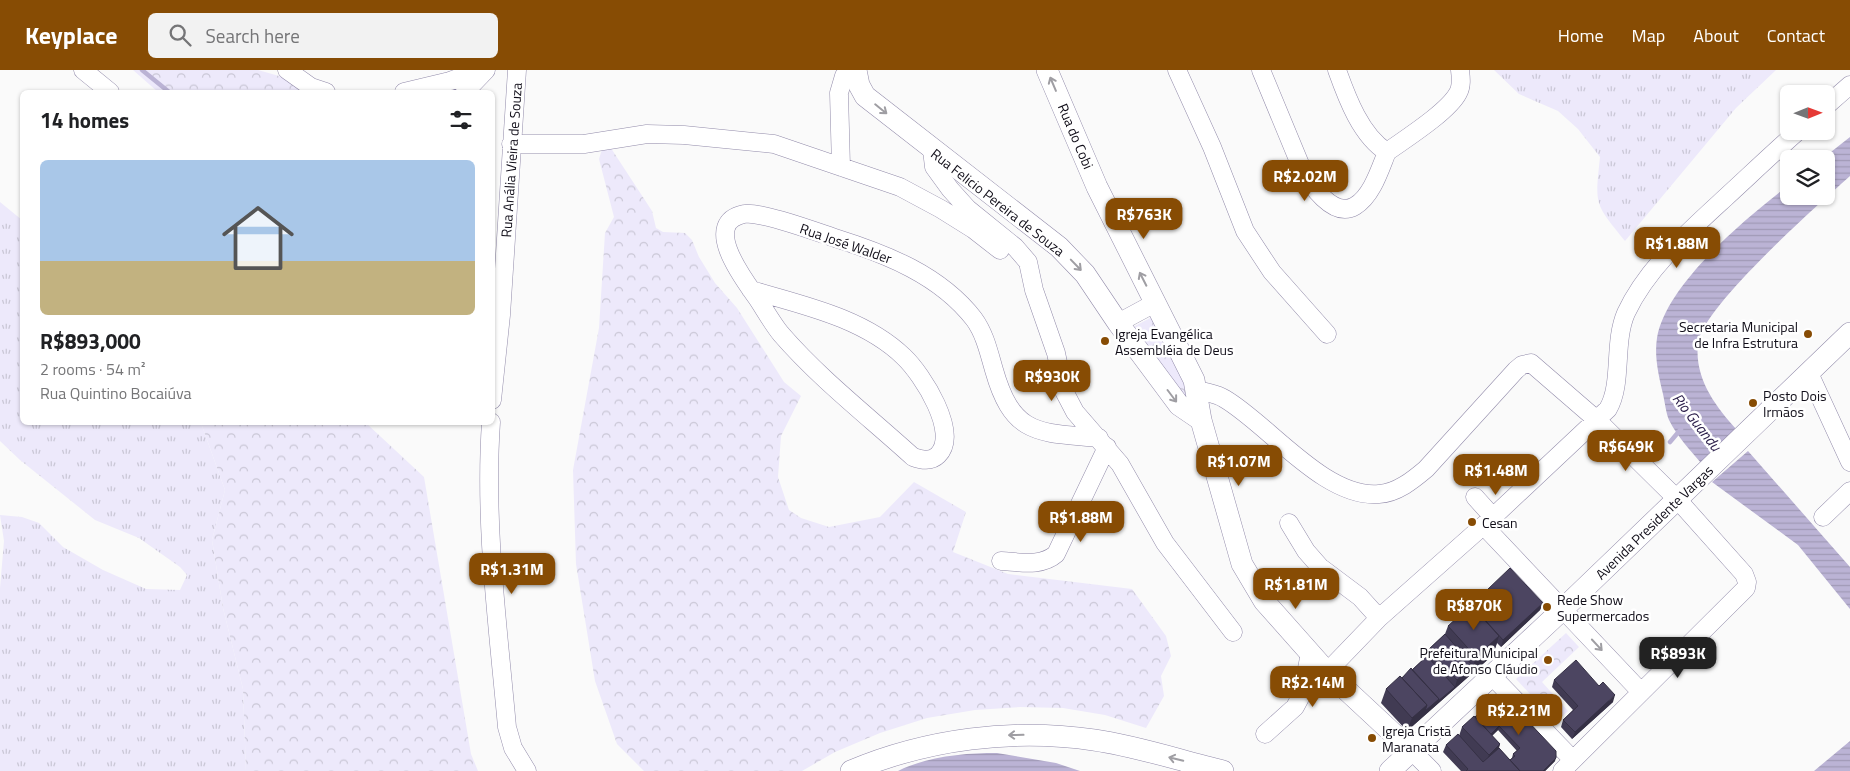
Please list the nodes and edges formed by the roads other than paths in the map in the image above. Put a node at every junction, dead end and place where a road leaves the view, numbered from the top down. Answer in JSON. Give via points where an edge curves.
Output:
{"nodes":[{"id":1,"x":83,"y":70,"type":"edge"},
{"id":2,"x":287,"y":70,"type":"edge"},
{"id":3,"x":479,"y":70,"type":"edge"},
{"id":4,"x":486,"y":70,"type":"edge"},
{"id":5,"x":517,"y":70,"type":"edge"},
{"id":6,"x":855,"y":70,"type":"edge"},
{"id":7,"x":1047,"y":70,"type":"edge"},
{"id":8,"x":1177,"y":70,"type":"edge"},
{"id":9,"x":1261,"y":70,"type":"edge"},
{"id":10,"x":1336,"y":70,"type":"edge"},
{"id":11,"x":1460,"y":70,"type":"edge"},
{"id":12,"x":1850,"y":85,"type":"edge"},
{"id":13,"x":108,"y":90,"type":"edge"},
{"id":14,"x":320,"y":90,"type":"edge"},
{"id":15,"x":412,"y":90,"type":"edge"},
{"id":16,"x":467,"y":90,"type":"edge"},
{"id":17,"x":1835,"y":98,"type":"edge"},
{"id":18,"x":1788,"y":140,"type":"edge"},
{"id":19,"x":511,"y":144,"type":"junction"},
{"id":20,"x":932,"y":150,"type":"junction"},
{"id":21,"x":1386,"y":152,"type":"junction"},
{"id":22,"x":841,"y":167,"type":"junction"},
{"id":23,"x":1033,"y":284,"type":"junction"},
{"id":24,"x":751,"y":290,"type":"junction"},
{"id":25,"x":1155,"y":303,"type":"junction"},
{"id":26,"x":497,"y":315,"type":"edge"},
{"id":27,"x":1118,"y":323,"type":"junction"},
{"id":28,"x":1850,"y":333,"type":"edge"},
{"id":29,"x":1327,"y":334,"type":"dead end"},
{"id":30,"x":495,"y":349,"type":"edge"},
{"id":31,"x":1809,"y":373,"type":"junction"},
{"id":32,"x":1196,"y":389,"type":"junction"},
{"id":33,"x":1201,"y":420,"type":"junction"},
{"id":34,"x":1598,"y":421,"type":"junction"},
{"id":35,"x":491,"y":425,"type":"edge"},
{"id":36,"x":1103,"y":443,"type":"junction"},
{"id":37,"x":1850,"y":462,"type":"edge"},
{"id":38,"x":1850,"y":491,"type":"edge"},
{"id":39,"x":1475,"y":498,"type":"dead end"},
{"id":40,"x":1677,"y":499,"type":"junction"},
{"id":41,"x":1823,"y":517,"type":"dead end"},
{"id":42,"x":1489,"y":522,"type":"junction"},
{"id":43,"x":1289,"y":523,"type":"dead end"},
{"id":44,"x":1002,"y":561,"type":"dead end"},
{"id":45,"x":1564,"y":609,"type":"junction"},
{"id":46,"x":1379,"y":618,"type":"junction"},
{"id":47,"x":1233,"y":632,"type":"dead end"},
{"id":48,"x":1310,"y":653,"type":"junction"},
{"id":49,"x":1327,"y":672,"type":"junction"},
{"id":50,"x":1492,"y":676,"type":"junction"},
{"id":51,"x":1641,"y":692,"type":"junction"},
{"id":52,"x":1265,"y":734,"type":"dead end"},
{"id":53,"x":1412,"y":751,"type":"junction"},
{"id":54,"x":1568,"y":766,"type":"edge"},
{"id":55,"x":527,"y":771,"type":"edge"},
{"id":56,"x":851,"y":771,"type":"edge"},
{"id":57,"x":1223,"y":771,"type":"edge"},
{"id":58,"x":1390,"y":771,"type":"edge"},
{"id":59,"x":1432,"y":771,"type":"edge"}],
"edges":[{"from":1,"to":13,"type":"street"},
{"from":2,"to":14,"type":"street"},
{"from":3,"to":15,"type":"street"},
{"from":4,"to":16,"type":"street"},
{"from":5,"to":19,"type":"street","name":"Rua Anália Vieira de Souza"},
{"from":6,"to":20,"type":"main road","name":"Rua Felicio Pereira de Souza","one_way":true,"via":[[865,96]]},
{"from":6,"to":22,"type":"street","name":"Rua Felicio Pereira de Souza","via":[[844,76],[839,93]]},
{"from":25,"to":7,"type":"main road","name":"Rua do Cobi","one_way":true,"via":[[1097,186]]},
{"from":8,"to":29,"type":"street","via":[[1245,231],[1272,272]]},
{"from":9,"to":21,"type":"street","via":[[1309,181],[1330,203],[1342,208],[1356,206],[1366,195]]},
{"from":10,"to":21,"type":"street","via":[[1366,131],[1373,142]]},
{"from":11,"to":21,"type":"street","via":[[1461,85],[1457,95]]},
{"from":12,"to":17,"type":"street"},
{"from":18,"to":34,"type":"street","via":[[1682,238],[1639,290],[1625,316],[1617,353],[1614,395]]},
{"from":19,"to":22,"type":"street","via":[[584,144],[628,136],[684,135],[774,144]]},
{"from":19,"to":26,"type":"street","name":"Rua Anália Vieira de Souza"},
{"from":20,"to":23,"type":"street","via":[[940,178],[968,209],[1023,255],[1030,267]]},
{"from":20,"to":27,"type":"main road","name":"Rua Felicio Pereira de Souza","one_way":true,"via":[[1059,247],[1085,274]]},
{"from":22,"to":23,"type":"street","via":[[900,187],[941,209],[1014,262]]},
{"from":23,"to":36,"type":"street","via":[[1051,335],[1064,391],[1075,412]]},
{"from":24,"to":24,"type":"street","via":[[780,333],[806,360],[913,457],[935,458],[943,448],[944,433],[935,399],[905,357],[854,324]]},
{"from":24,"to":36,"type":"street","name":"Rua José Walder","via":[[735,268],[725,240],[730,224],[742,214],[784,222],[895,259],[940,286],[975,321],[987,345],[1004,401],[1026,426],[1041,432]]},
{"from":25,"to":27,"type":"street"},
{"from":25,"to":32,"type":"main road","name":"Rua do Cobi"},
{"from":26,"to":30,"type":"street","name":"Rua Anália Vieira de Souza"},
{"from":27,"to":33,"type":"main road","name":"Rua Felicio Pereira de Souza","one_way":true,"via":[[1179,405]]},
{"from":28,"to":31,"type":"main road","name":"Avenida Presidente Vargas"},
{"from":31,"to":37,"type":"street"},
{"from":31,"to":40,"type":"main road","name":"Avenida Presidente Vargas"},
{"from":32,"to":33,"type":"main road","name":"Rua do Cobi"},
{"from":32,"to":34,"type":"street","via":[[1224,398],[1334,483],[1351,490],[1380,494],[1412,481],[1426,470],[1516,370],[1527,363],[1534,364]]},
{"from":33,"to":48,"type":"main road","via":[[1242,564],[1264,601]]},
{"from":34,"to":40,"type":"street"},
{"from":34,"to":42,"type":"street"},
{"from":35,"to":55,"type":"street","via":[[490,533],[507,727],[513,748]]},
{"from":36,"to":44,"type":"street","via":[[1056,554],[1035,563]]},
{"from":36,"to":47,"type":"street","via":[[1120,464],[1165,543]]},
{"from":38,"to":41,"type":"street"},
{"from":39,"to":42,"type":"street"},
{"from":40,"to":45,"type":"main road","name":"Avenida Presidente Vargas"},
{"from":40,"to":51,"type":"street","via":[[1744,574],[1747,585],[1742,594]]},
{"from":42,"to":45,"type":"street"},
{"from":42,"to":46,"type":"street"},
{"from":43,"to":46,"type":"street","via":[[1306,551],[1320,566],[1360,597]]},
{"from":45,"to":50,"type":"main road","name":"Avenida Presidente Vargas"},
{"from":45,"to":51,"type":"street","one_way":true},
{"from":46,"to":49,"type":"street"},
{"from":48,"to":49,"type":"main road"},
{"from":48,"to":52,"type":"street","via":[[1302,694],[1295,707]]},
{"from":49,"to":53,"type":"main road"},
{"from":50,"to":53,"type":"main road","name":"Avenida Presidente Vargas"},
{"from":50,"to":54,"type":"street"},
{"from":51,"to":54,"type":"street"},
{"from":53,"to":58,"type":"main road","name":"Avenida Presidente Vargas"},
{"from":53,"to":59,"type":"street"},
{"from":57,"to":56,"type":"main road","one_way":true,"via":[[1096,740],[1048,735],[1002,736],[941,744],[907,751]]}]}
